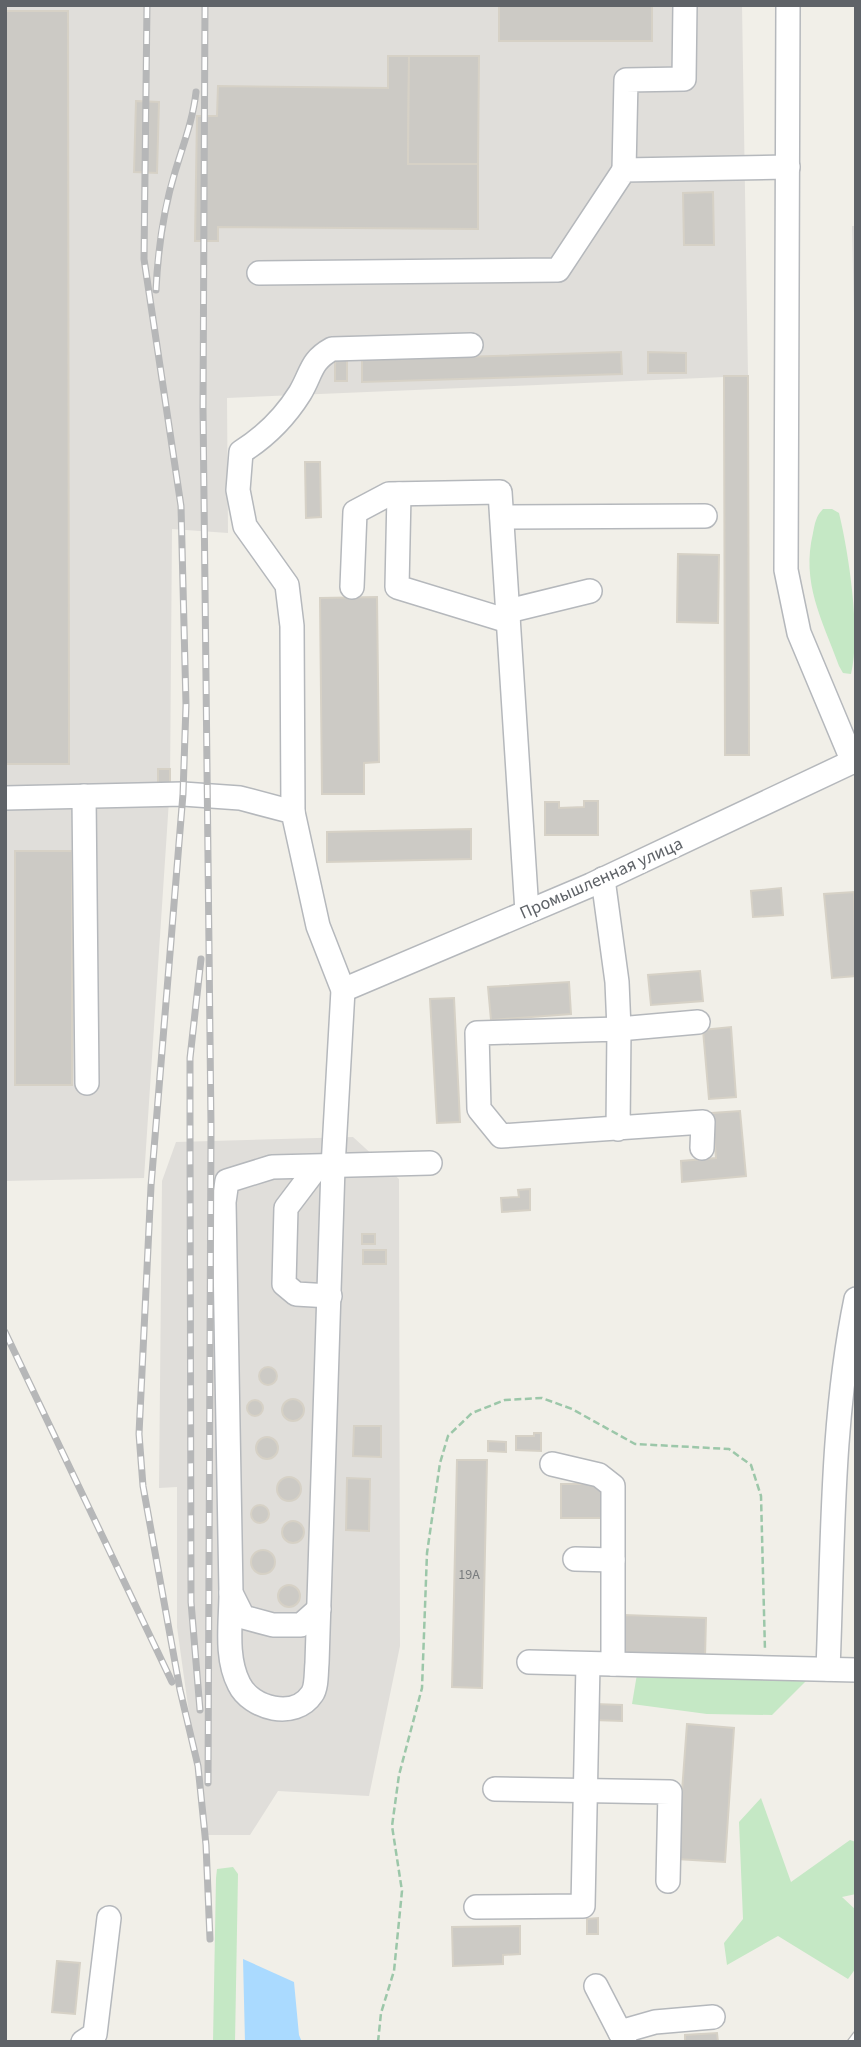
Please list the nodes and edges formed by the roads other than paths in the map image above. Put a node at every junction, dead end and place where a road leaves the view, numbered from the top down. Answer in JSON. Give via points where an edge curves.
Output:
{"nodes":[{"id":1,"x":685,"y":5,"type":"edge"},
{"id":2,"x":788,"y":5,"type":"edge"},
{"id":3,"x":788,"y":167,"type":"junction"},
{"id":4,"x":624,"y":170,"type":"junction"},
{"id":5,"x":259,"y":273,"type":"dead end"},
{"id":6,"x":471,"y":345,"type":"dead end"},
{"id":7,"x":399,"y":494,"type":"junction"},
{"id":8,"x":705,"y":516,"type":"dead end"},
{"id":9,"x":502,"y":517,"type":"junction"},
{"id":10,"x":352,"y":587,"type":"dead end"},
{"id":11,"x":590,"y":591,"type":"dead end"},
{"id":12,"x":508,"y":616,"type":"junction"},
{"id":13,"x":854,"y":761,"type":"edge"},
{"id":14,"x":84,"y":796,"type":"junction"},
{"id":15,"x":5,"y":798,"type":"edge"},
{"id":16,"x":293,"y":813,"type":"junction"},
{"id":17,"x":603,"y":879,"type":"junction"},
{"id":18,"x":527,"y":912,"type":"junction"},
{"id":19,"x":344,"y":990,"type":"junction"},
{"id":20,"x":698,"y":1022,"type":"dead end"},
{"id":21,"x":619,"y":1029,"type":"junction"},
{"id":22,"x":87,"y":1083,"type":"dead end"},
{"id":23,"x":618,"y":1129,"type":"junction"},
{"id":24,"x":702,"y":1148,"type":"dead end"},
{"id":25,"x":430,"y":1163,"type":"dead end"},
{"id":26,"x":325,"y":1167,"type":"junction"},
{"id":27,"x":330,"y":1296,"type":"junction"},
{"id":28,"x":856,"y":1299,"type":"edge"},
{"id":29,"x":552,"y":1464,"type":"dead end"},
{"id":30,"x":575,"y":1559,"type":"dead end"},
{"id":31,"x":613,"y":1560,"type":"junction"},
{"id":32,"x":232,"y":1593,"type":"junction"},
{"id":33,"x":320,"y":1609,"type":"junction"},
{"id":34,"x":529,"y":1662,"type":"dead end"},
{"id":35,"x":588,"y":1664,"type":"junction"},
{"id":36,"x":613,"y":1664,"type":"junction"},
{"id":37,"x":828,"y":1670,"type":"junction"},
{"id":38,"x":856,"y":1670,"type":"edge"},
{"id":39,"x":495,"y":1789,"type":"dead end"},
{"id":40,"x":586,"y":1792,"type":"junction"},
{"id":41,"x":668,"y":1881,"type":"dead end"},
{"id":42,"x":476,"y":1907,"type":"dead end"},
{"id":43,"x":109,"y":1918,"type":"dead end"},
{"id":44,"x":596,"y":1986,"type":"dead end"},
{"id":45,"x":713,"y":2017,"type":"dead end"},
{"id":46,"x":622,"y":2037,"type":"edge"},
{"id":47,"x":83,"y":2042,"type":"edge"}],
"edges":[{"from":1,"to":4,"type":"street","via":[[684,79],[626,80]]},
{"from":2,"to":3,"type":"street"},
{"from":3,"to":4,"type":"street"},
{"from":3,"to":13,"type":"street","via":[[786,570],[799,633]]},
{"from":4,"to":5,"type":"street","via":[[558,270]]},
{"from":6,"to":16,"type":"street","via":[[332,349],[317,357],[301,392],[279,422],[241,452],[238,490],[245,526],[287,585],[292,626]]},
{"from":7,"to":9,"type":"street","via":[[500,492]]},
{"from":7,"to":10,"type":"street","via":[[389,494],[355,512]]},
{"from":7,"to":12,"type":"street","via":[[397,587]]},
{"from":8,"to":9,"type":"street"},
{"from":9,"to":12,"type":"street"},
{"from":11,"to":12,"type":"street"},
{"from":12,"to":18,"type":"street"},
{"from":13,"to":17,"type":"street","name":"Промышленная улица"},
{"from":14,"to":15,"type":"street"},
{"from":14,"to":16,"type":"street","via":[[240,798]]},
{"from":14,"to":22,"type":"street"},
{"from":16,"to":19,"type":"street","via":[[318,926]]},
{"from":17,"to":18,"type":"street","name":"Промышленная улица"},
{"from":17,"to":21,"type":"street"},
{"from":18,"to":19,"type":"street","name":"Промышленная улица"},
{"from":19,"to":26,"type":"street"},
{"from":20,"to":21,"type":"street"},
{"from":21,"to":23,"type":"street"},
{"from":21,"to":23,"type":"street","via":[[477,1033],[479,1110],[501,1136]]},
{"from":23,"to":24,"type":"street","via":[[703,1122]]},
{"from":25,"to":26,"type":"street"},
{"from":26,"to":27,"type":"street"},
{"from":26,"to":27,"type":"street","via":[[286,1208],[284,1284],[296,1294]]},
{"from":26,"to":32,"type":"street","via":[[272,1167],[227,1181]]},
{"from":27,"to":33,"type":"street"},
{"from":28,"to":37,"type":"street","via":[[846,1349],[836,1472]]},
{"from":29,"to":31,"type":"street","via":[[599,1475],[613,1486]]},
{"from":30,"to":31,"type":"street"},
{"from":31,"to":36,"type":"street"},
{"from":32,"to":33,"type":"street","via":[[243,1617],[273,1625],[301,1625]]},
{"from":32,"to":33,"type":"street","via":[[233,1670],[250,1698],[275,1709],[302,1705],[313,1693]]},
{"from":34,"to":35,"type":"street"},
{"from":35,"to":36,"type":"street"},
{"from":35,"to":40,"type":"street"},
{"from":36,"to":37,"type":"street"},
{"from":37,"to":38,"type":"street"},
{"from":39,"to":40,"type":"street"},
{"from":40,"to":41,"type":"street","via":[[670,1792]]},
{"from":40,"to":42,"type":"street","via":[[583,1906]]},
{"from":43,"to":47,"type":"street","via":[[95,2034]]},
{"from":44,"to":46,"type":"street"},
{"from":45,"to":46,"type":"street","via":[[655,2022]]}]}
